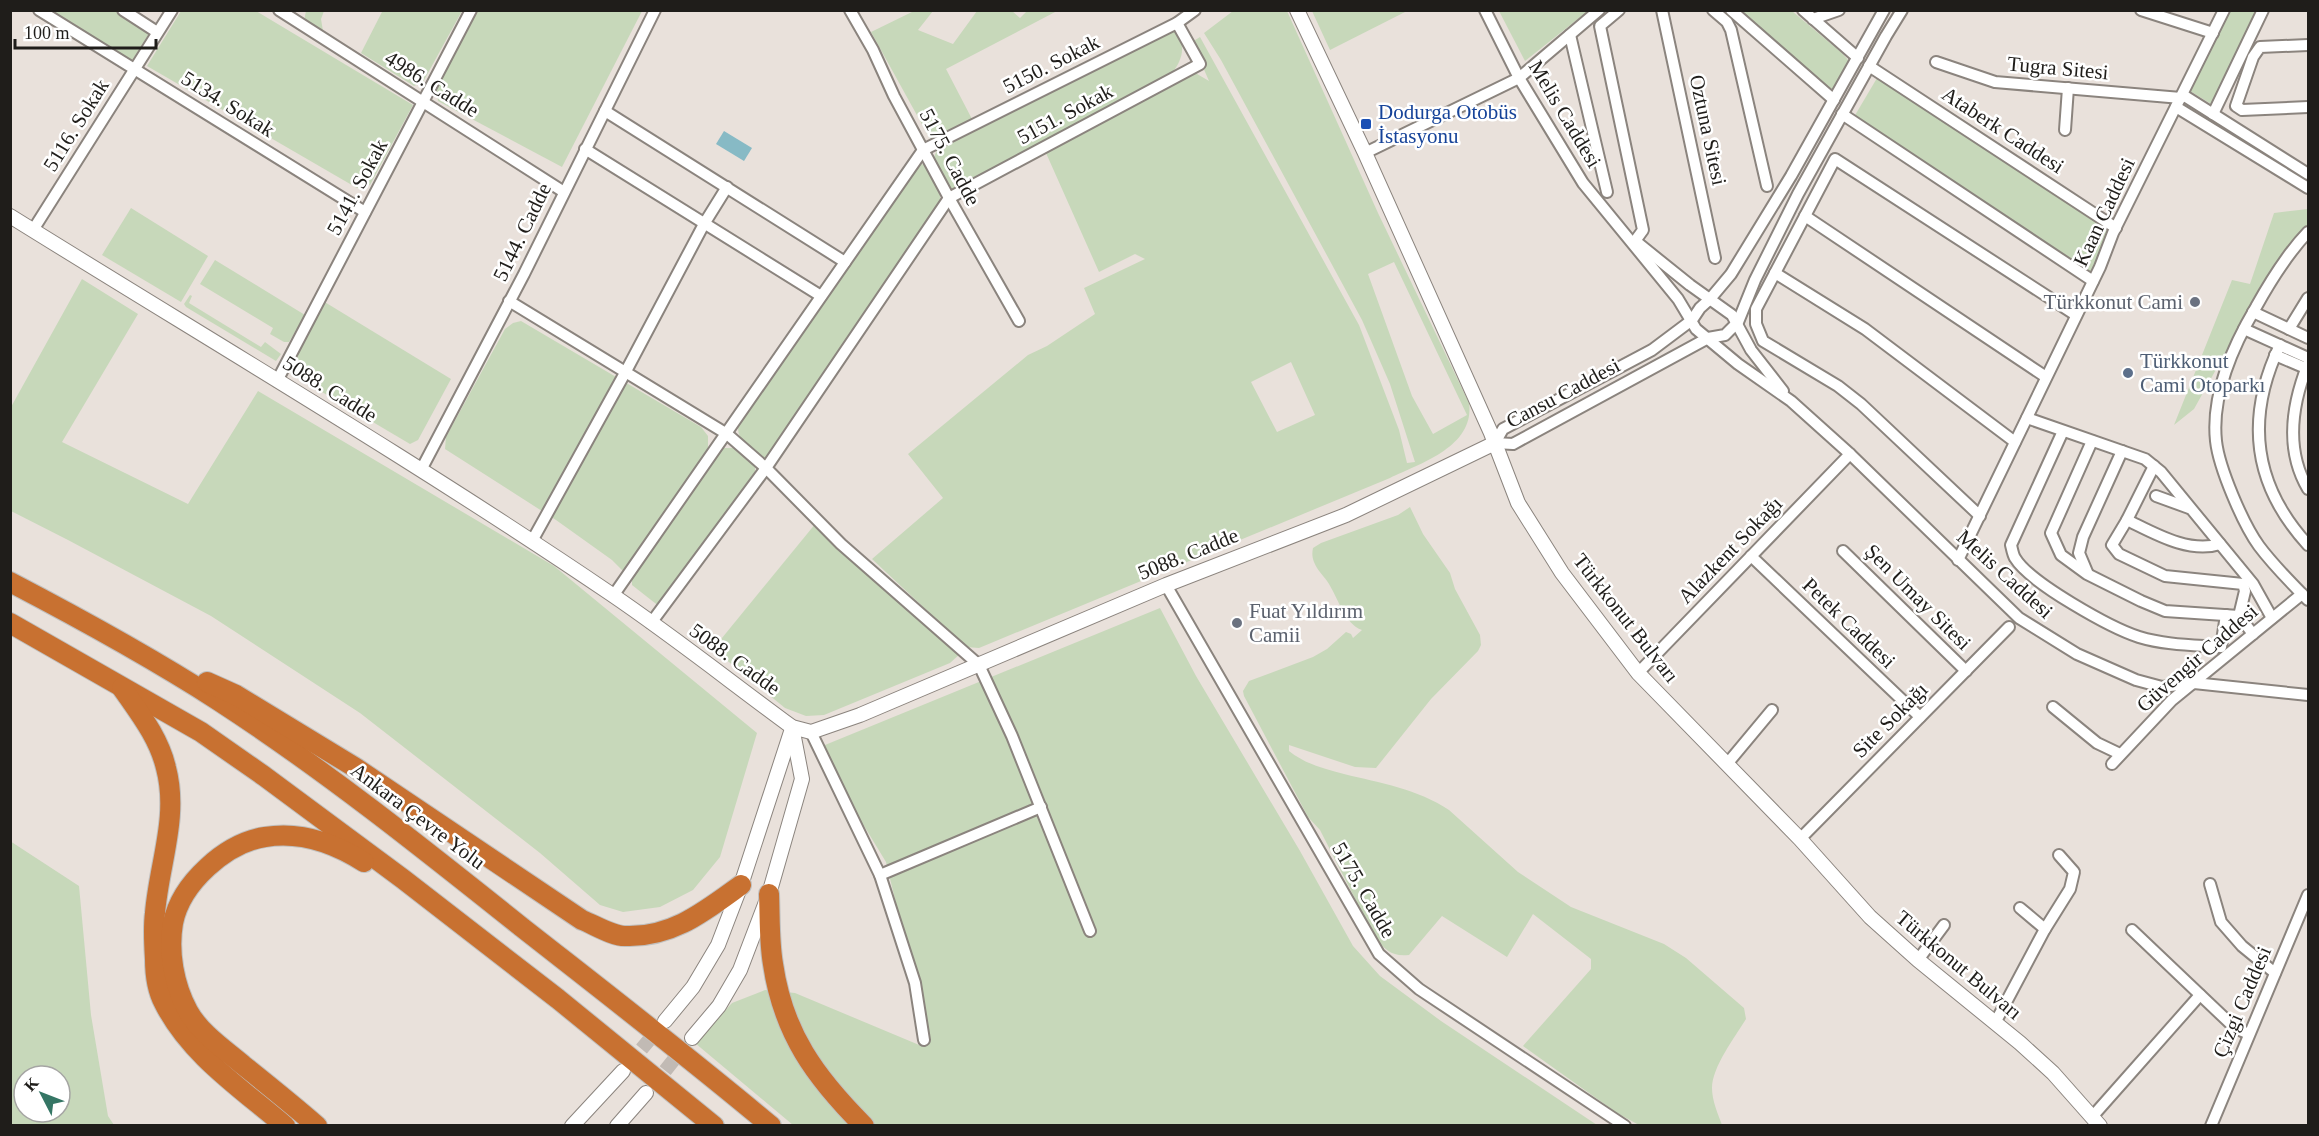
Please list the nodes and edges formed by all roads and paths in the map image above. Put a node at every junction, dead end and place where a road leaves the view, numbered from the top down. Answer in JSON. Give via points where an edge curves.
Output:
{"nodes":[{"id":1,"x":39,"y":10,"type":"edge"},
{"id":2,"x":123,"y":10,"type":"edge"},
{"id":3,"x":172,"y":10,"type":"edge"},
{"id":4,"x":279,"y":10,"type":"edge"},
{"id":5,"x":471,"y":10,"type":"edge"},
{"id":6,"x":655,"y":10,"type":"edge"},
{"id":7,"x":850,"y":10,"type":"edge"},
{"id":8,"x":1195,"y":10,"type":"edge"},
{"id":9,"x":1297,"y":10,"type":"edge"},
{"id":10,"x":1485,"y":10,"type":"edge"},
{"id":11,"x":1599,"y":10,"type":"edge"},
{"id":12,"x":1619,"y":10,"type":"edge"},
{"id":13,"x":1662,"y":10,"type":"edge"},
{"id":14,"x":1713,"y":10,"type":"edge"},
{"id":15,"x":1731,"y":10,"type":"edge"},
{"id":16,"x":1803,"y":10,"type":"edge"},
{"id":17,"x":1839,"y":10,"type":"edge"},
{"id":18,"x":1884,"y":10,"type":"edge"},
{"id":19,"x":1902,"y":10,"type":"edge"},
{"id":20,"x":2141,"y":10,"type":"edge"},
{"id":21,"x":2224,"y":10,"type":"edge"},
{"id":22,"x":2264,"y":10,"type":"edge"},
{"id":23,"x":298,"y":15,"type":"edge"},
{"id":24,"x":1813,"y":19,"type":"junction"},
{"id":25,"x":1177,"y":23,"type":"junction"},
{"id":26,"x":157,"y":32,"type":"junction"},
{"id":27,"x":2213,"y":33,"type":"junction"},
{"id":28,"x":1570,"y":35,"type":"junction"},
{"id":29,"x":2308,"y":45,"type":"edge"},
{"id":30,"x":1857,"y":58,"type":"junction"},
{"id":31,"x":1936,"y":62,"type":"dead end"},
{"id":32,"x":1869,"y":66,"type":"junction"},
{"id":33,"x":134,"y":69,"type":"junction"},
{"id":34,"x":1519,"y":78,"type":"junction"},
{"id":35,"x":2068,"y":88,"type":"junction"},
{"id":36,"x":1834,"y":100,"type":"junction"},
{"id":37,"x":2180,"y":100,"type":"junction"},
{"id":38,"x":424,"y":101,"type":"junction"},
{"id":39,"x":2308,"y":107,"type":"edge"},
{"id":40,"x":605,"y":111,"type":"junction"},
{"id":41,"x":1842,"y":114,"type":"junction"},
{"id":42,"x":2213,"y":114,"type":"junction"},
{"id":43,"x":2065,"y":130,"type":"dead end"},
{"id":44,"x":585,"y":149,"type":"junction"},
{"id":45,"x":923,"y":150,"type":"junction"},
{"id":46,"x":1365,"y":153,"type":"junction"},
{"id":47,"x":2308,"y":174,"type":"edge"},
{"id":48,"x":1767,"y":186,"type":"dead end"},
{"id":49,"x":727,"y":187,"type":"junction"},
{"id":50,"x":2308,"y":188,"type":"edge"},
{"id":51,"x":564,"y":192,"type":"junction"},
{"id":52,"x":1607,"y":192,"type":"dead end"},
{"id":53,"x":949,"y":198,"type":"junction"},
{"id":54,"x":365,"y":212,"type":"junction"},
{"id":55,"x":10,"y":216,"type":"edge"},
{"id":56,"x":1805,"y":216,"type":"junction"},
{"id":57,"x":704,"y":224,"type":"junction"},
{"id":58,"x":2116,"y":228,"type":"junction"},
{"id":59,"x":33,"y":230,"type":"junction"},
{"id":60,"x":1622,"y":231,"type":"junction"},
{"id":61,"x":2308,"y":232,"type":"edge"},
{"id":62,"x":1635,"y":241,"type":"junction"},
{"id":63,"x":1715,"y":258,"type":"dead end"},
{"id":64,"x":845,"y":262,"type":"junction"},
{"id":65,"x":1775,"y":273,"type":"junction"},
{"id":66,"x":2093,"y":281,"type":"junction"},
{"id":67,"x":821,"y":296,"type":"junction"},
{"id":68,"x":2308,"y":298,"type":"edge"},
{"id":69,"x":1710,"y":299,"type":"junction"},
{"id":70,"x":509,"y":302,"type":"junction"},
{"id":71,"x":2253,"y":312,"type":"junction"},
{"id":72,"x":2076,"y":315,"type":"junction"},
{"id":73,"x":1692,"y":320,"type":"junction"},
{"id":74,"x":1019,"y":321,"type":"dead end"},
{"id":75,"x":1738,"y":322,"type":"junction"},
{"id":76,"x":2244,"y":329,"type":"junction"},
{"id":77,"x":2289,"y":329,"type":"junction"},
{"id":78,"x":1708,"y":338,"type":"junction"},
{"id":79,"x":2308,"y":338,"type":"edge"},
{"id":80,"x":2277,"y":350,"type":"junction"},
{"id":81,"x":2308,"y":365,"type":"edge"},
{"id":82,"x":625,"y":373,"type":"junction"},
{"id":83,"x":2046,"y":377,"type":"junction"},
{"id":84,"x":277,"y":381,"type":"junction"},
{"id":85,"x":1791,"y":400,"type":"junction"},
{"id":86,"x":2026,"y":418,"type":"junction"},
{"id":87,"x":2062,"y":431,"type":"junction"},
{"id":88,"x":727,"y":434,"type":"junction"},
{"id":89,"x":2092,"y":441,"type":"junction"},
{"id":90,"x":2015,"y":442,"type":"junction"},
{"id":91,"x":1495,"y":443,"type":"junction"},
{"id":92,"x":2122,"y":451,"type":"junction"},
{"id":93,"x":1850,"y":454,"type":"junction"},
{"id":94,"x":2154,"y":466,"type":"junction"},
{"id":95,"x":766,"y":468,"type":"junction"},
{"id":96,"x":421,"y":470,"type":"junction"},
{"id":97,"x":2308,"y":489,"type":"edge"},
{"id":98,"x":2156,"y":495,"type":"dead end"},
{"id":99,"x":2190,"y":508,"type":"junction"},
{"id":100,"x":1980,"y":516,"type":"junction"},
{"id":101,"x":2127,"y":520,"type":"junction"},
{"id":102,"x":532,"y":541,"type":"junction"},
{"id":103,"x":2220,"y":544,"type":"junction"},
{"id":104,"x":2308,"y":545,"type":"edge"},
{"id":105,"x":1843,"y":551,"type":"dead end"},
{"id":106,"x":1751,"y":556,"type":"junction"},
{"id":107,"x":1958,"y":560,"type":"junction"},
{"id":108,"x":2087,"y":574,"type":"junction"},
{"id":109,"x":10,"y":582,"type":"edge"},
{"id":110,"x":1166,"y":585,"type":"junction"},
{"id":111,"x":614,"y":596,"type":"junction"},
{"id":112,"x":2305,"y":597,"type":"edge"},
{"id":113,"x":2226,"y":615,"type":"junction"},
{"id":114,"x":2272,"y":618,"type":"junction"},
{"id":115,"x":2243,"y":620,"type":"junction"},
{"id":116,"x":10,"y":623,"type":"edge"},
{"id":117,"x":651,"y":623,"type":"junction"},
{"id":118,"x":2009,"y":627,"type":"dead end"},
{"id":119,"x":2253,"y":634,"type":"junction"},
{"id":120,"x":130,"y":647,"type":"junction"},
{"id":121,"x":979,"y":665,"type":"junction"},
{"id":122,"x":1966,"y":671,"type":"junction"},
{"id":123,"x":1638,"y":673,"type":"junction"},
{"id":124,"x":2194,"y":683,"type":"junction"},
{"id":125,"x":119,"y":684,"type":"junction"},
{"id":126,"x":2308,"y":695,"type":"edge"},
{"id":127,"x":2053,"y":707,"type":"dead end"},
{"id":128,"x":1772,"y":710,"type":"dead end"},
{"id":129,"x":1920,"y":717,"type":"junction"},
{"id":130,"x":792,"y":727,"type":"junction"},
{"id":131,"x":811,"y":732,"type":"junction"},
{"id":132,"x":2120,"y":754,"type":"junction"},
{"id":133,"x":1727,"y":764,"type":"junction"},
{"id":134,"x":2112,"y":764,"type":"dead end"},
{"id":135,"x":1041,"y":807,"type":"junction"},
{"id":136,"x":1800,"y":839,"type":"junction"},
{"id":137,"x":2060,"y":855,"type":"dead end"},
{"id":138,"x":880,"y":875,"type":"junction"},
{"id":139,"x":2210,"y":884,"type":"dead end"},
{"id":140,"x":741,"y":885,"type":"junction"},
{"id":141,"x":769,"y":894,"type":"junction"},
{"id":142,"x":2308,"y":899,"type":"edge"},
{"id":143,"x":2020,"y":908,"type":"dead end"},
{"id":144,"x":458,"y":921,"type":"junction"},
{"id":145,"x":1944,"y":925,"type":"dead end"},
{"id":146,"x":2045,"y":929,"type":"junction"},
{"id":147,"x":2132,"y":930,"type":"dead end"},
{"id":148,"x":1090,"y":931,"type":"dead end"},
{"id":149,"x":1918,"y":960,"type":"junction"},
{"id":150,"x":2275,"y":973,"type":"junction"},
{"id":151,"x":2200,"y":995,"type":"junction"},
{"id":152,"x":665,"y":1021,"type":"tunnel mouth"},
{"id":153,"x":1995,"y":1023,"type":"junction"},
{"id":154,"x":2249,"y":1034,"type":"junction"},
{"id":155,"x":692,"y":1038,"type":"tunnel mouth"},
{"id":156,"x":924,"y":1040,"type":"dead end"},
{"id":157,"x":622,"y":1071,"type":"tunnel mouth"},
{"id":158,"x":646,"y":1093,"type":"tunnel mouth"},
{"id":159,"x":2096,"y":1121,"type":"edge"},
{"id":160,"x":285,"y":1125,"type":"edge"},
{"id":161,"x":317,"y":1125,"type":"edge"},
{"id":162,"x":573,"y":1125,"type":"edge"},
{"id":163,"x":618,"y":1125,"type":"edge"},
{"id":164,"x":714,"y":1125,"type":"edge"},
{"id":165,"x":771,"y":1125,"type":"edge"},
{"id":166,"x":864,"y":1125,"type":"edge"},
{"id":167,"x":1625,"y":1125,"type":"edge"},
{"id":168,"x":2211,"y":1125,"type":"edge"}],
"edges":[{"from":1,"to":33,"type":"street","name":"5134. Sokak"},
{"from":2,"to":26,"type":"street"},
{"from":3,"to":26,"type":"street","name":"5116. Sokak"},
{"from":4,"to":23,"type":"street","name":"4986. Cadde"},
{"from":5,"to":38,"type":"street","name":"5141. Sokak"},
{"from":6,"to":40,"type":"street","name":"5144. Cadde"},
{"from":7,"to":45,"type":"street","name":"5175. Cadde"},
{"from":8,"to":25,"type":"street","name":"5150. Sokak"},
{"from":9,"to":46,"type":"street","name":"Türkkonut Bulvarı"},
{"from":10,"to":34,"type":"street","name":"Melis Caddesi"},
{"from":11,"to":28,"type":"street"},
{"from":12,"to":62,"type":"street","via":[[1600,26],[1643,230]]},
{"from":13,"to":63,"type":"street","name":"Oztuna Sitesi"},
{"from":14,"to":48,"type":"street","name":"Oztuna Sitesi","via":[[1731,30]]},
{"from":15,"to":36,"type":"street"},
{"from":16,"to":24,"type":"street"},
{"from":17,"to":24,"type":"street"},
{"from":18,"to":30,"type":"street","name":"Cansu Caddesi"},
{"from":19,"to":32,"type":"street"},
{"from":20,"to":27,"type":"street"},
{"from":21,"to":27,"type":"street","name":"Kaan Caddesi"},
{"from":22,"to":42,"type":"street"},
{"from":23,"to":38,"type":"street","name":"4986. Cadde"},
{"from":24,"to":30,"type":"street"},
{"from":25,"to":45,"type":"street","name":"5150. Sokak"},
{"from":25,"to":53,"type":"street","name":"5151. Sokak","via":[[1200,64]]},
{"from":26,"to":33,"type":"street","name":"5116. Sokak"},
{"from":27,"to":37,"type":"street","name":"Kaan Caddesi"},
{"from":28,"to":34,"type":"street"},
{"from":28,"to":52,"type":"street"},
{"from":29,"to":39,"type":"street","via":[[2260,47],[2236,105],[2242,110]]},
{"from":30,"to":36,"type":"street","name":"Cansu Caddesi"},
{"from":31,"to":35,"type":"street","name":"Tugra Sitesi","via":[[1995,82]]},
{"from":32,"to":41,"type":"street"},
{"from":32,"to":58,"type":"street","name":"Ataberk Caddesi"},
{"from":33,"to":54,"type":"street","name":"5134. Sokak"},
{"from":33,"to":59,"type":"street","name":"5116. Sokak"},
{"from":34,"to":46,"type":"street"},
{"from":34,"to":60,"type":"street","name":"Melis Caddesi","via":[[1583,183]]},
{"from":35,"to":37,"type":"street","name":"Tugra Sitesi"},
{"from":35,"to":43,"type":"street"},
{"from":36,"to":69,"type":"street","name":"Cansu Caddesi","via":[[1731,274]]},
{"from":37,"to":42,"type":"street"},
{"from":37,"to":50,"type":"street"},
{"from":37,"to":58,"type":"street","name":"Kaan Caddesi"},
{"from":38,"to":51,"type":"street","name":"4986. Cadde"},
{"from":38,"to":54,"type":"street","name":"5141. Sokak"},
{"from":40,"to":44,"type":"street","name":"5144. Cadde"},
{"from":40,"to":49,"type":"street"},
{"from":41,"to":66,"type":"street"},
{"from":41,"to":75,"type":"street","via":[[1755,280]]},
{"from":42,"to":47,"type":"street"},
{"from":44,"to":51,"type":"street","name":"5144. Cadde"},
{"from":44,"to":57,"type":"street"},
{"from":45,"to":53,"type":"street","name":"5175. Cadde"},
{"from":45,"to":64,"type":"street"},
{"from":46,"to":91,"type":"street","name":"Türkkonut Bulvarı"},
{"from":49,"to":57,"type":"street"},
{"from":49,"to":64,"type":"street"},
{"from":51,"to":70,"type":"street","name":"5144. Cadde"},
{"from":53,"to":74,"type":"street","name":"5175. Cadde"},
{"from":53,"to":95,"type":"street"},
{"from":54,"to":84,"type":"street","name":"5141. Sokak"},
{"from":55,"to":59,"type":"street","name":"5088. Cadde"},
{"from":56,"to":65,"type":"street"},
{"from":56,"to":72,"type":"street","via":[[1835,159]]},
{"from":56,"to":83,"type":"street"},
{"from":57,"to":67,"type":"street"},
{"from":57,"to":82,"type":"street"},
{"from":58,"to":66,"type":"street","name":"Kaan Caddesi"},
{"from":59,"to":84,"type":"street","name":"5088. Cadde"},
{"from":60,"to":62,"type":"street","name":"Melis Caddesi"},
{"from":60,"to":73,"type":"street","name":"Melis Caddesi"},
{"from":61,"to":71,"type":"street"},
{"from":62,"to":69,"type":"street","name":"Melis Caddesi"},
{"from":64,"to":67,"type":"street"},
{"from":65,"to":90,"type":"street","via":[[1865,329]]},
{"from":65,"to":100,"type":"street","via":[[1755,309],[1763,341],[1861,404]]},
{"from":66,"to":72,"type":"street","name":"Kaan Caddesi"},
{"from":67,"to":88,"type":"street"},
{"from":68,"to":77,"type":"street"},
{"from":69,"to":73,"type":"street","name":"Cansu Caddesi"},
{"from":69,"to":75,"type":"street","name":"Melis Caddesi"},
{"from":70,"to":82,"type":"street"},
{"from":70,"to":96,"type":"street","name":"5144. Cadde"},
{"from":71,"to":76,"type":"street"},
{"from":71,"to":77,"type":"street"},
{"from":72,"to":83,"type":"street","name":"Kaan Caddesi"},
{"from":73,"to":78,"type":"street","name":"Melis Caddesi"},
{"from":73,"to":91,"type":"street","name":"Cansu Caddesi","via":[[1652,350],[1503,429]]},
{"from":75,"to":78,"type":"street","name":"Cansu Caddesi","via":[[1725,335]]},
{"from":75,"to":85,"type":"street","name":"Melis Caddesi","via":[[1751,350]]},
{"from":76,"to":80,"type":"street"},
{"from":76,"to":112,"type":"street","via":[[2228,362],[2218,402],[2216,441],[2227,479],[2258,544]]},
{"from":77,"to":79,"type":"street"},
{"from":78,"to":85,"type":"street","name":"Melis Caddesi"},
{"from":78,"to":91,"type":"street","name":"Cansu Caddesi","via":[[1513,444]]},
{"from":80,"to":81,"type":"street"},
{"from":80,"to":104,"type":"street","via":[[2260,401],[2261,461],[2273,495],[2293,529]]},
{"from":81,"to":97,"type":"street","via":[[2293,420],[2294,453]]},
{"from":82,"to":88,"type":"street"},
{"from":82,"to":102,"type":"street"},
{"from":83,"to":86,"type":"street","name":"Kaan Caddesi"},
{"from":84,"to":96,"type":"street","name":"5088. Cadde"},
{"from":85,"to":93,"type":"street","name":"Melis Caddesi"},
{"from":86,"to":87,"type":"street"},
{"from":86,"to":90,"type":"street","name":"Kaan Caddesi"},
{"from":87,"to":89,"type":"street"},
{"from":87,"to":113,"type":"street","via":[[2011,545],[2015,558],[2063,598],[2138,637],[2221,647]]},
{"from":88,"to":95,"type":"street"},
{"from":88,"to":111,"type":"street"},
{"from":89,"to":92,"type":"street"},
{"from":89,"to":108,"type":"street","via":[[2051,532],[2061,555]]},
{"from":90,"to":100,"type":"street","name":"Kaan Caddesi"},
{"from":91,"to":110,"type":"street","name":"5088. Cadde","via":[[1346,515]]},
{"from":91,"to":123,"type":"street","name":"Türkkonut Bulvarı","via":[[1518,503],[1562,573]]},
{"from":92,"to":94,"type":"street"},
{"from":92,"to":108,"type":"street","via":[[2083,537],[2079,553]]},
{"from":93,"to":106,"type":"street","name":"Alazkent Sokağı"},
{"from":93,"to":107,"type":"street","name":"Melis Caddesi"},
{"from":94,"to":99,"type":"street"},
{"from":94,"to":101,"type":"street"},
{"from":95,"to":117,"type":"street"},
{"from":95,"to":121,"type":"street","via":[[841,544]]},
{"from":96,"to":102,"type":"street","name":"5088. Cadde"},
{"from":98,"to":99,"type":"street"},
{"from":99,"to":103,"type":"street"},
{"from":100,"to":107,"type":"street","name":"Kaan Caddesi"},
{"from":101,"to":103,"type":"street","via":[[2197,547]]},
{"from":101,"to":115,"type":"street","via":[[2112,545],[2119,554],[2165,576],[2243,584]]},
{"from":102,"to":111,"type":"street","name":"5088. Cadde"},
{"from":103,"to":114,"type":"street","via":[[2253,584]]},
{"from":105,"to":122,"type":"street","name":"Şen Umay Sitesi"},
{"from":106,"to":123,"type":"street","name":"Alazkent Sokağı"},
{"from":106,"to":129,"type":"street","name":"Petek Caddesi"},
{"from":107,"to":124,"type":"street","name":"Melis Caddesi","via":[[2019,618],[2077,654],[2162,687]]},
{"from":108,"to":113,"type":"street","via":[[2165,610]]},
{"from":109,"to":120,"type":"highway","name":"Ankara Çevre Yolu"},
{"from":110,"to":121,"type":"street","name":"5088. Cadde"},
{"from":110,"to":167,"type":"street","name":"5175. Cadde","via":[[1379,954],[1419,989]]},
{"from":111,"to":117,"type":"street","name":"5088. Cadde"},
{"from":112,"to":114,"type":"street","name":"Güvengir Caddesi"},
{"from":113,"to":115,"type":"street"},
{"from":114,"to":119,"type":"street","name":"Güvengir Caddesi"},
{"from":115,"to":119,"type":"street"},
{"from":116,"to":125,"type":"highway"},
{"from":117,"to":130,"type":"street","name":"5088. Cadde"},
{"from":118,"to":122,"type":"street","name":"Site Sokağı"},
{"from":119,"to":124,"type":"street","name":"Güvengir Caddesi"},
{"from":120,"to":140,"type":"highway","via":[[236,695],[356,768],[582,920],[623,936],[665,932],[697,917]]},
{"from":120,"to":165,"type":"highway","name":"Ankara Çevre Yolu","via":[[219,701],[355,797]]},
{"from":121,"to":131,"type":"street","name":"5088. Cadde"},
{"from":121,"to":135,"type":"street"},
{"from":122,"to":129,"type":"street","name":"Site Sokağı"},
{"from":123,"to":133,"type":"street","name":"Türkkonut Bulvarı"},
{"from":124,"to":126,"type":"street","name":"Melis Caddesi"},
{"from":124,"to":132,"type":"street","name":"Güvengir Caddesi"},
{"from":125,"to":144,"type":"highway","via":[[201,732],[264,776]]},
{"from":125,"to":160,"type":"highway","via":[[160,748],[167,770],[170,822],[155,912],[156,973],[162,1000],[193,1047]]},
{"from":127,"to":132,"type":"street","via":[[2097,743]]},
{"from":128,"to":133,"type":"street"},
{"from":129,"to":136,"type":"street","name":"Site Sokağı"},
{"from":130,"to":131,"type":"street","name":"5088. Cadde"},
{"from":130,"to":140,"type":"street"},
{"from":130,"to":141,"type":"street","via":[[802,779]]},
{"from":131,"to":138,"type":"street"},
{"from":132,"to":134,"type":"street","name":"Güvengir Caddesi"},
{"from":133,"to":136,"type":"street","name":"Türkkonut Bulvarı"},
{"from":135,"to":138,"type":"street"},
{"from":135,"to":148,"type":"street"},
{"from":136,"to":149,"type":"street","name":"Türkkonut Bulvarı","via":[[1870,917]]},
{"from":137,"to":146,"type":"street","via":[[2074,872],[2070,889]]},
{"from":138,"to":156,"type":"street","via":[[915,983]]},
{"from":139,"to":150,"type":"street","via":[[2221,922],[2242,946]]},
{"from":140,"to":152,"type":"street","via":[[718,945],[693,987]]},
{"from":141,"to":155,"type":"street","via":[[740,970],[719,1006]]},
{"from":141,"to":166,"type":"highway","via":[[772,963],[787,1017],[816,1074]]},
{"from":142,"to":150,"type":"street","name":"Çizgi Caddesi"},
{"from":143,"to":146,"type":"street"},
{"from":144,"to":161,"type":"highway","via":[[347,851],[318,839],[289,836],[264,837],[221,855],[201,873],[183,899],[173,922],[172,953],[176,983],[189,1013],[215,1042]]},
{"from":144,"to":164,"type":"highway"},
{"from":145,"to":149,"type":"street"},
{"from":146,"to":153,"type":"street"},
{"from":147,"to":151,"type":"street"},
{"from":149,"to":153,"type":"street","name":"Türkkonut Bulvarı"},
{"from":150,"to":154,"type":"street","name":"Çizgi Caddesi"},
{"from":151,"to":154,"type":"street","via":[[2235,1028]]},
{"from":151,"to":159,"type":"street"},
{"from":153,"to":159,"type":"street","name":"Türkkonut Bulvarı","via":[[2053,1073]]},
{"from":154,"to":168,"type":"street","name":"Çizgi Caddesi"},
{"from":157,"to":162,"type":"street"},
{"from":158,"to":163,"type":"street"}]}
